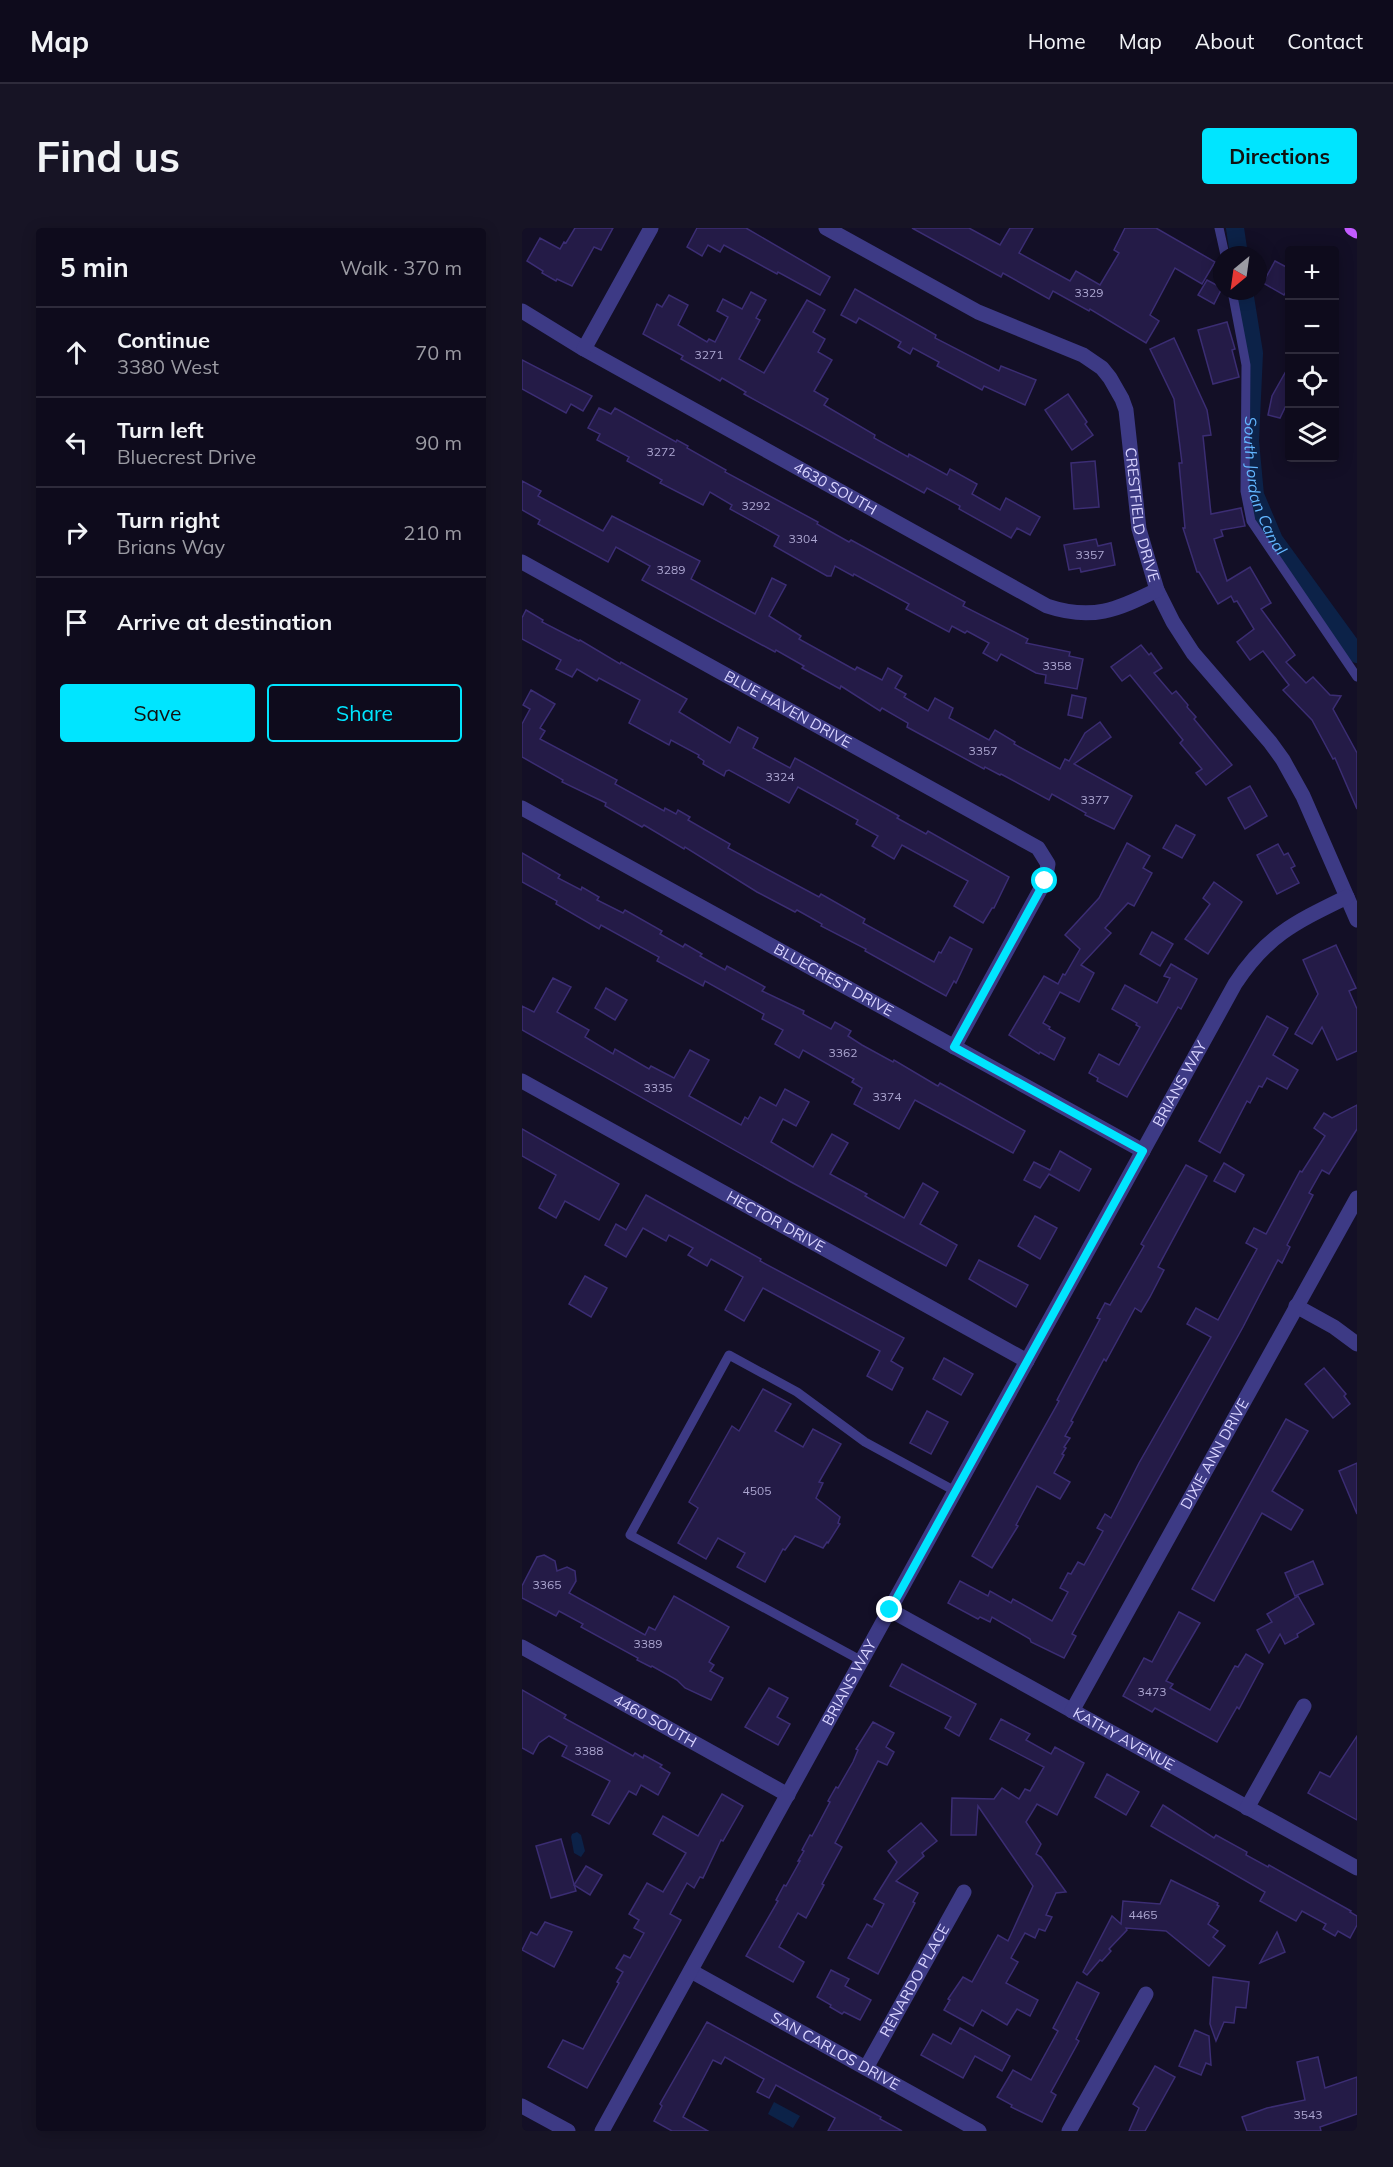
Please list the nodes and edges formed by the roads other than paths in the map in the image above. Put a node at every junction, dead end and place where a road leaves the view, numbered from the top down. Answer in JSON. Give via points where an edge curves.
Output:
{"nodes":[{"id":1,"x":651,"y":228,"type":"edge"},
{"id":2,"x":826,"y":228,"type":"edge"},
{"id":3,"x":1219,"y":228,"type":"edge"},
{"id":4,"x":1352,"y":228,"type":"edge"},
{"id":5,"x":1357,"y":231,"type":"edge"},
{"id":6,"x":1223,"y":246,"type":"edge"},
{"id":7,"x":1234,"y":300,"type":"edge"},
{"id":8,"x":522,"y":311,"type":"edge"},
{"id":9,"x":584,"y":349,"type":"junction"},
{"id":10,"x":522,"y":562,"type":"edge"},
{"id":11,"x":1157,"y":590,"type":"junction"},
{"id":12,"x":1357,"y":677,"type":"edge"},
{"id":13,"x":522,"y":808,"type":"edge"},
{"id":14,"x":1347,"y":897,"type":"junction"},
{"id":15,"x":1357,"y":920,"type":"edge"},
{"id":16,"x":954,"y":1047,"type":"junction"},
{"id":17,"x":522,"y":1081,"type":"edge"},
{"id":18,"x":1143,"y":1151,"type":"junction"},
{"id":19,"x":1357,"y":1198,"type":"edge"},
{"id":20,"x":1296,"y":1306,"type":"junction"},
{"id":21,"x":1357,"y":1344,"type":"edge"},
{"id":22,"x":1028,"y":1361,"type":"junction"},
{"id":23,"x":955,"y":1491,"type":"junction"},
{"id":24,"x":890,"y":1610,"type":"junction"},
{"id":25,"x":522,"y":1647,"type":"edge"},
{"id":26,"x":862,"y":1661,"type":"junction"},
{"id":27,"x":1304,"y":1706,"type":"dead end"},
{"id":28,"x":1072,"y":1711,"type":"junction"},
{"id":29,"x":788,"y":1795,"type":"junction"},
{"id":30,"x":1247,"y":1808,"type":"junction"},
{"id":31,"x":1357,"y":1868,"type":"edge"},
{"id":32,"x":964,"y":1892,"type":"dead end"},
{"id":33,"x":691,"y":1971,"type":"junction"},
{"id":34,"x":1146,"y":1994,"type":"dead end"},
{"id":35,"x":866,"y":2068,"type":"junction"},
{"id":36,"x":522,"y":2106,"type":"edge"},
{"id":37,"x":567,"y":2131,"type":"edge"},
{"id":38,"x":603,"y":2131,"type":"edge"},
{"id":39,"x":979,"y":2131,"type":"edge"},
{"id":40,"x":1069,"y":2131,"type":"edge"}],
"edges":[{"from":1,"to":9,"type":"street"},
{"from":2,"to":11,"type":"street","name":"CRESTFIELD DRIVE","via":[[978,312],[1073,350],[1102,368],[1117,388],[1126,410],[1139,529]]},
{"from":3,"to":6,"type":"lane"},
{"from":4,"to":5,"type":"main road"},
{"from":7,"to":12,"type":"lane","via":[[1246,365],[1245,491],[1251,521]]},
{"from":8,"to":9,"type":"street","name":"4630 SOUTH"},
{"from":9,"to":11,"type":"street","name":"4630 SOUTH","via":[[1047,606],[1075,613],[1100,613]]},
{"from":10,"to":16,"type":"street","name":"BLUE HAVEN DRIVE","via":[[1038,848],[1048,864],[1041,889]]},
{"from":11,"to":14,"type":"street","name":"CRESTFIELD DRIVE","via":[[1193,653],[1282,759],[1303,796]]},
{"from":13,"to":16,"type":"street","name":"BLUECREST DRIVE"},
{"from":14,"to":15,"type":"street","name":"CRESTFIELD DRIVE"},
{"from":14,"to":18,"type":"street","name":"BRIANS WAY","via":[[1286,929],[1250,963]]},
{"from":16,"to":18,"type":"street","name":"BLUECREST DRIVE"},
{"from":17,"to":22,"type":"street","name":"HECTOR DRIVE"},
{"from":18,"to":22,"type":"street","name":"BRIANS WAY"},
{"from":19,"to":20,"type":"street","name":"DIXIE ANN DRIVE"},
{"from":20,"to":21,"type":"street"},
{"from":20,"to":28,"type":"street","name":"DIXIE ANN DRIVE"},
{"from":22,"to":23,"type":"street","name":"BRIANS WAY"},
{"from":23,"to":24,"type":"street","name":"BRIANS WAY"},
{"from":23,"to":26,"type":"lane","via":[[865,1442],[797,1392],[729,1355],[630,1535]]},
{"from":24,"to":26,"type":"street","name":"BRIANS WAY"},
{"from":24,"to":28,"type":"street","name":"KATHY AVENUE"},
{"from":25,"to":29,"type":"street","name":"4460 SOUTH"},
{"from":26,"to":29,"type":"street","name":"BRIANS WAY"},
{"from":27,"to":30,"type":"street"},
{"from":28,"to":30,"type":"street","name":"KATHY AVENUE"},
{"from":29,"to":33,"type":"street","name":"BRIANS WAY"},
{"from":30,"to":31,"type":"street","name":"KATHY AVENUE"},
{"from":32,"to":35,"type":"street","name":"RENARDO PLACE"},
{"from":33,"to":35,"type":"street","name":"SAN CARLOS DRIVE"},
{"from":33,"to":38,"type":"street","name":"BRIANS WAY"},
{"from":34,"to":40,"type":"street"},
{"from":35,"to":39,"type":"street","name":"SAN CARLOS DRIVE"},
{"from":36,"to":37,"type":"street"}]}
